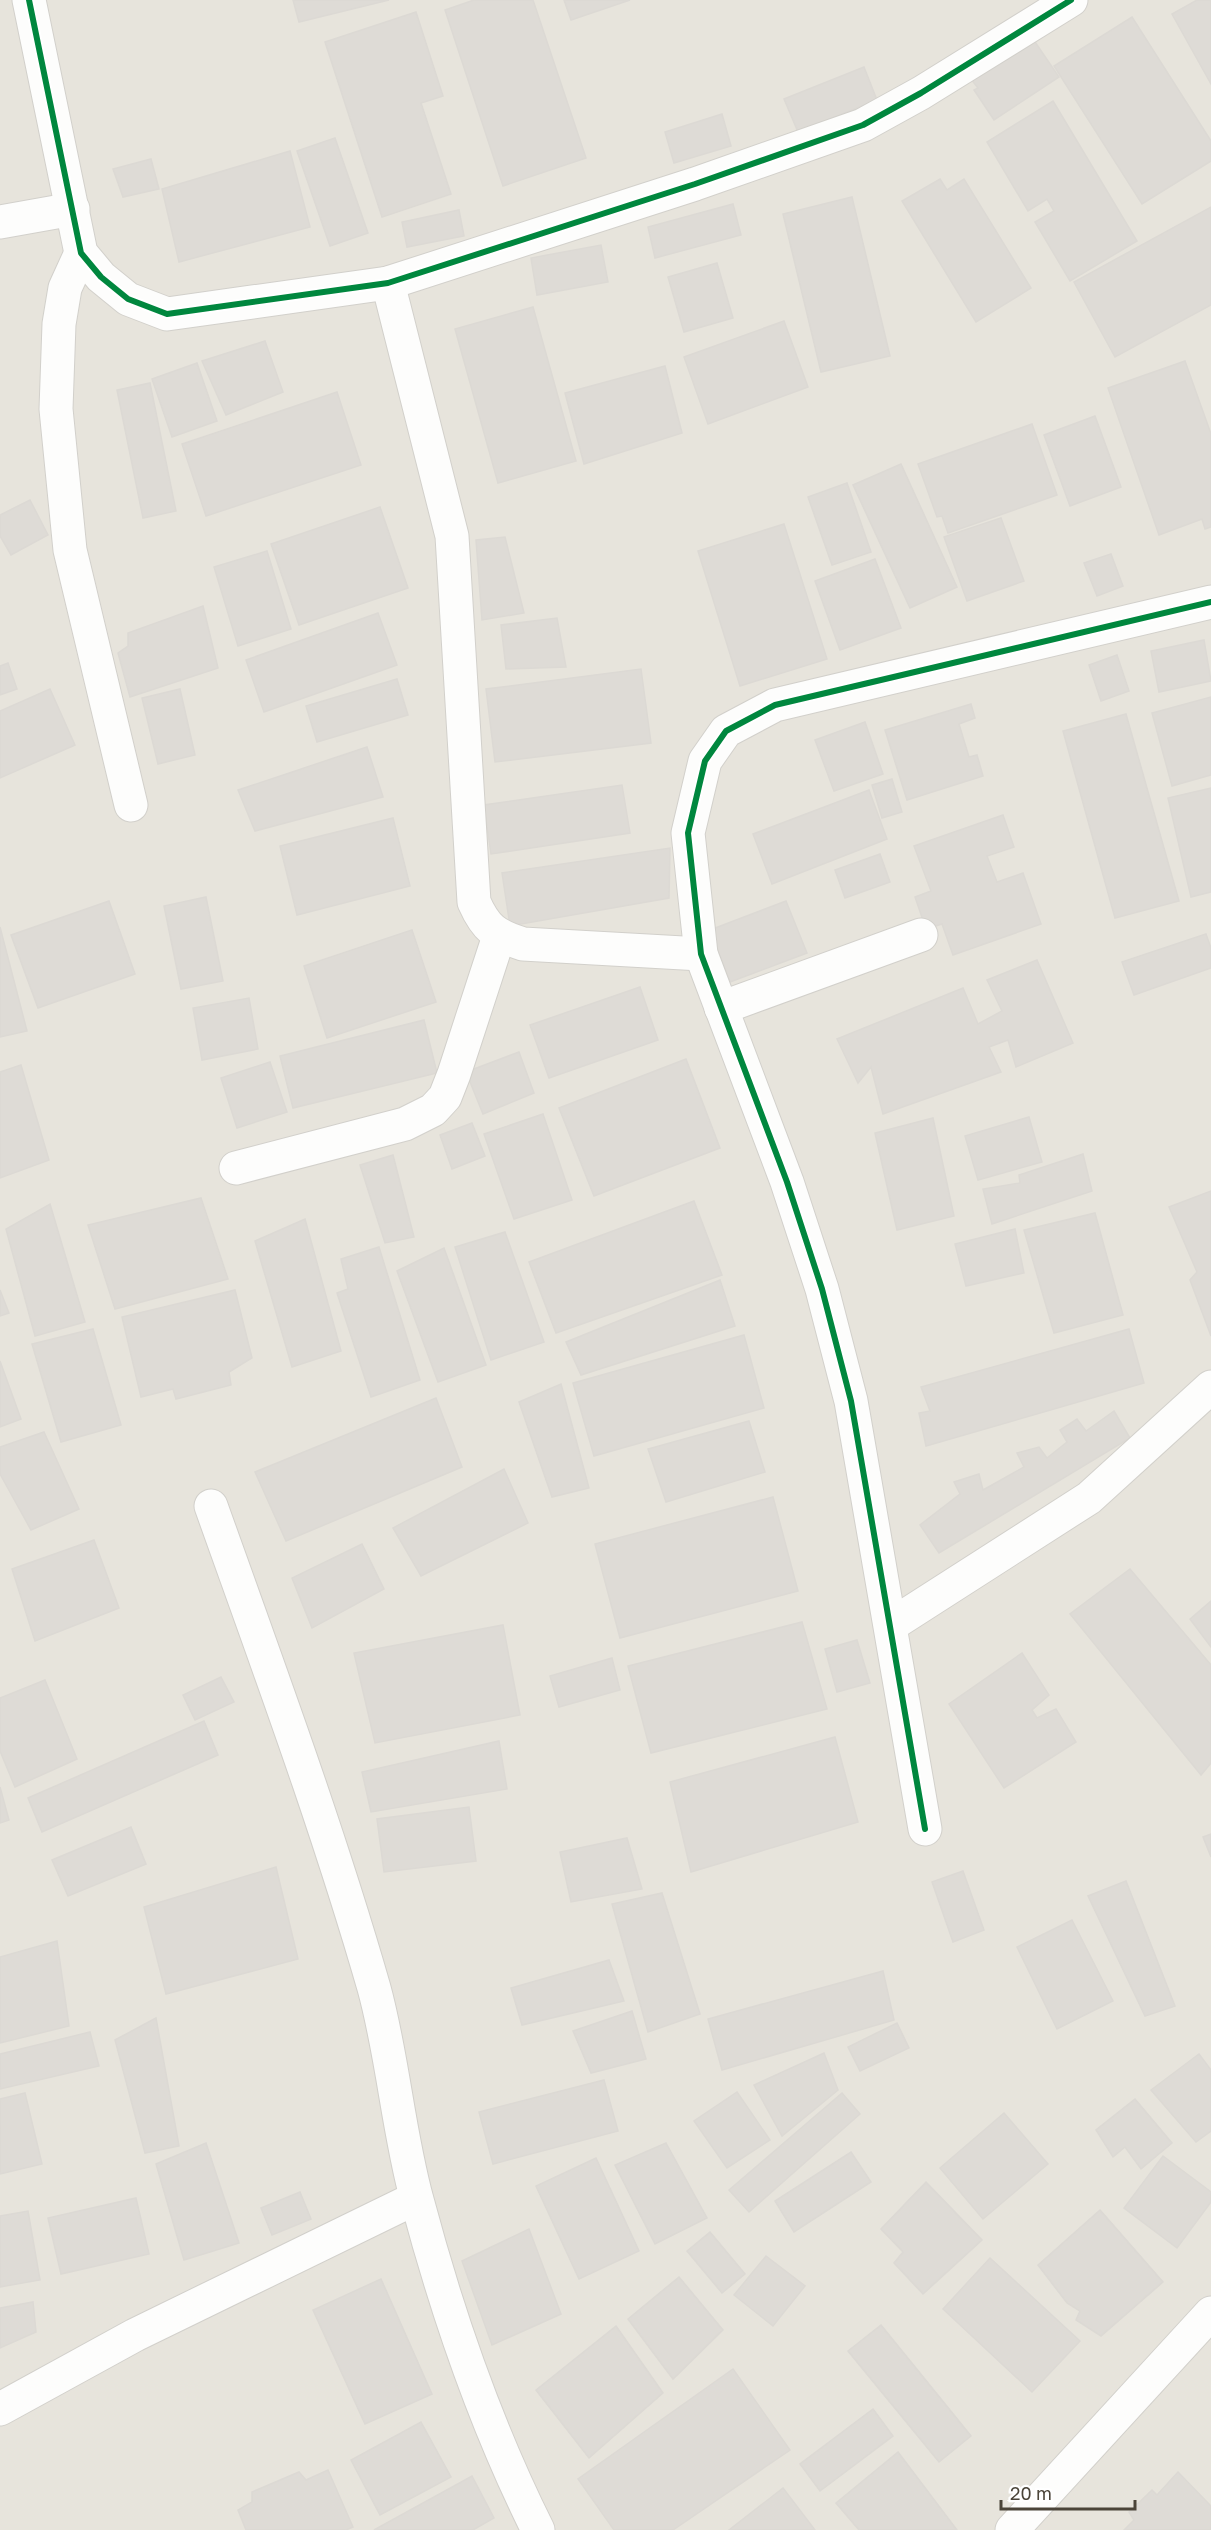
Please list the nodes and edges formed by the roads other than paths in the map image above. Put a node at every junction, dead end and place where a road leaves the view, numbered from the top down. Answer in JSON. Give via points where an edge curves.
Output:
{"nodes":[{"id":1,"x":29,"y":0,"type":"edge"},
{"id":2,"x":1071,"y":0,"type":"edge"},
{"id":3,"x":73,"y":209,"type":"junction"},
{"id":4,"x":0,"y":222,"type":"edge"},
{"id":5,"x":81,"y":253,"type":"junction"},
{"id":6,"x":388,"y":283,"type":"junction"},
{"id":7,"x":1211,"y":602,"type":"edge"},
{"id":8,"x":131,"y":805,"type":"dead end"},
{"id":9,"x":921,"y":935,"type":"dead end"},
{"id":10,"x":499,"y":936,"type":"junction"},
{"id":11,"x":701,"y":954,"type":"junction"},
{"id":12,"x":721,"y":1008,"type":"junction"},
{"id":13,"x":236,"y":1168,"type":"dead end"},
{"id":14,"x":1211,"y":1387,"type":"edge"},
{"id":15,"x":211,"y":1506,"type":"dead end"},
{"id":16,"x":891,"y":1624,"type":"junction"},
{"id":17,"x":925,"y":1829,"type":"dead end"},
{"id":18,"x":416,"y":2198,"type":"junction"},
{"id":19,"x":1211,"y":2313,"type":"edge"},
{"id":20,"x":0,"y":2409,"type":"edge"},
{"id":21,"x":538,"y":2530,"type":"edge"},
{"id":22,"x":1011,"y":2530,"type":"edge"}],
"edges":[{"from":1,"to":3,"type":"street"},
{"from":2,"to":6,"type":"street","via":[[862,125],[695,184]]},
{"from":3,"to":4,"type":"street"},
{"from":3,"to":5,"type":"street"},
{"from":5,"to":6,"type":"street","via":[[101,278],[128,299],[167,314]]},
{"from":5,"to":8,"type":"street","via":[[64,288],[59,324],[57,421],[70,550]]},
{"from":6,"to":10,"type":"street","via":[[452,536],[474,902],[482,920]]},
{"from":7,"to":11,"type":"street","via":[[775,705],[726,731],[705,761],[688,833]]},
{"from":9,"to":12,"type":"street"},
{"from":10,"to":11,"type":"street","via":[[523,944]]},
{"from":10,"to":13,"type":"street","via":[[454,1074],[445,1097],[434,1110],[405,1124]]},
{"from":11,"to":12,"type":"street"},
{"from":12,"to":16,"type":"street","via":[[787,1182],[822,1289],[851,1401]]},
{"from":14,"to":16,"type":"street","via":[[1089,1498]]},
{"from":15,"to":18,"type":"street","via":[[322,1817],[368,1970]]},
{"from":16,"to":17,"type":"street"},
{"from":18,"to":20,"type":"street","via":[[135,2335]]},
{"from":18,"to":21,"type":"street","via":[[454,2324],[511,2476]]},
{"from":19,"to":22,"type":"street"}]}
